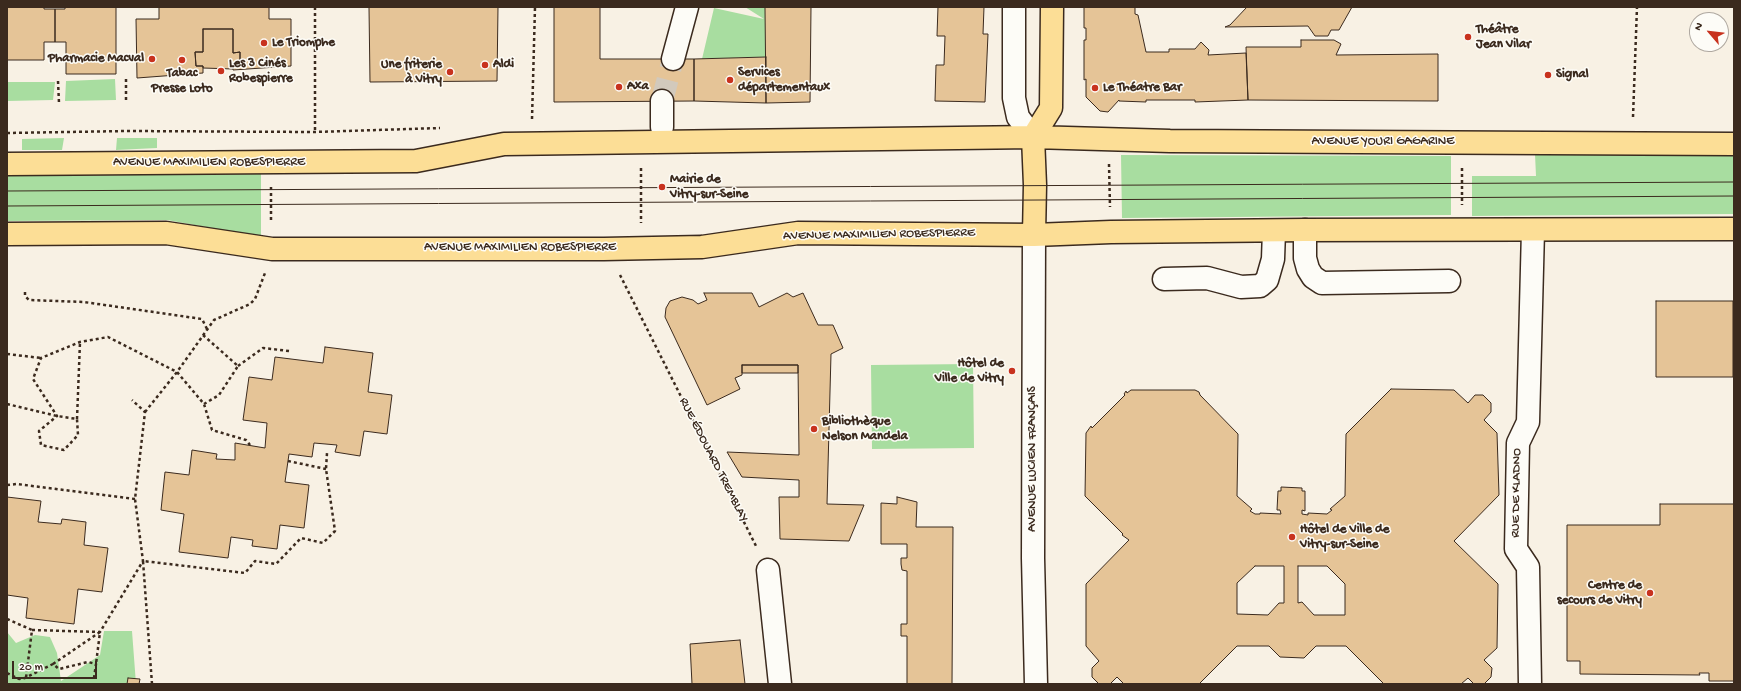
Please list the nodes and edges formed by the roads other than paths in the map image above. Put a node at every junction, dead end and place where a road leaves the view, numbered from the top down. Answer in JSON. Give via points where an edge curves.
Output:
{"nodes":[{"id":1,"x":687,"y":7,"type":"edge"},
{"id":2,"x":1014,"y":7,"type":"edge"},
{"id":3,"x":1052,"y":7,"type":"edge"},
{"id":4,"x":673,"y":59,"type":"tunnel mouth"},
{"id":5,"x":662,"y":101,"type":"tunnel mouth"},
{"id":6,"x":662,"y":127,"type":"dead end"},
{"id":7,"x":1033,"y":137,"type":"junction"},
{"id":8,"x":1734,"y":144,"type":"edge"},
{"id":9,"x":7,"y":164,"type":"edge"},
{"id":10,"x":1734,"y":229,"type":"edge"},
{"id":11,"x":1305,"y":230,"type":"junction"},
{"id":12,"x":1533,"y":230,"type":"junction"},
{"id":13,"x":1274,"y":231,"type":"junction"},
{"id":14,"x":7,"y":234,"type":"edge"},
{"id":15,"x":1034,"y":235,"type":"junction"},
{"id":16,"x":1164,"y":279,"type":"dead end"},
{"id":17,"x":1449,"y":281,"type":"dead end"},
{"id":18,"x":768,"y":570,"type":"road end"},
{"id":19,"x":780,"y":684,"type":"edge"},
{"id":20,"x":1036,"y":684,"type":"edge"},
{"id":21,"x":1530,"y":684,"type":"edge"}],
"edges":[{"from":1,"to":4,"type":"street"},
{"from":2,"to":7,"type":"street","via":[[1014,98],[1018,117]]},
{"from":3,"to":7,"type":"main road","via":[[1051,108]]},
{"from":5,"to":6,"type":"street"},
{"from":7,"to":8,"type":"main road","name":"AVENUE YOURI GAGARINE","via":[[1178,141]]},
{"from":7,"to":9,"type":"main road","name":"AVENUE MAXIMILIEN ROBESPIERRE","via":[[504,144],[416,161]]},
{"from":7,"to":15,"type":"main road"},
{"from":10,"to":12,"type":"main road"},
{"from":11,"to":12,"type":"main road"},
{"from":11,"to":13,"type":"main road"},
{"from":11,"to":17,"type":"street","via":[[1305,258],[1308,269],[1313,277],[1322,283]]},
{"from":12,"to":21,"type":"street","name":"RUE DE KLADNO","via":[[1528,422],[1518,443],[1516,549],[1528,566]]},
{"from":13,"to":15,"type":"main road"},
{"from":13,"to":16,"type":"street","via":[[1273,259],[1267,280],[1260,286],[1241,288],[1207,278]]},
{"from":14,"to":15,"type":"main road","name":"AVENUE MAXIMILIEN ROBESPIERRE","via":[[166,233],[272,250],[702,248],[798,233]]},
{"from":15,"to":20,"type":"street","name":"AVENUE LUCIEN FRANÇAIS"},
{"from":18,"to":19,"type":"street"}]}
